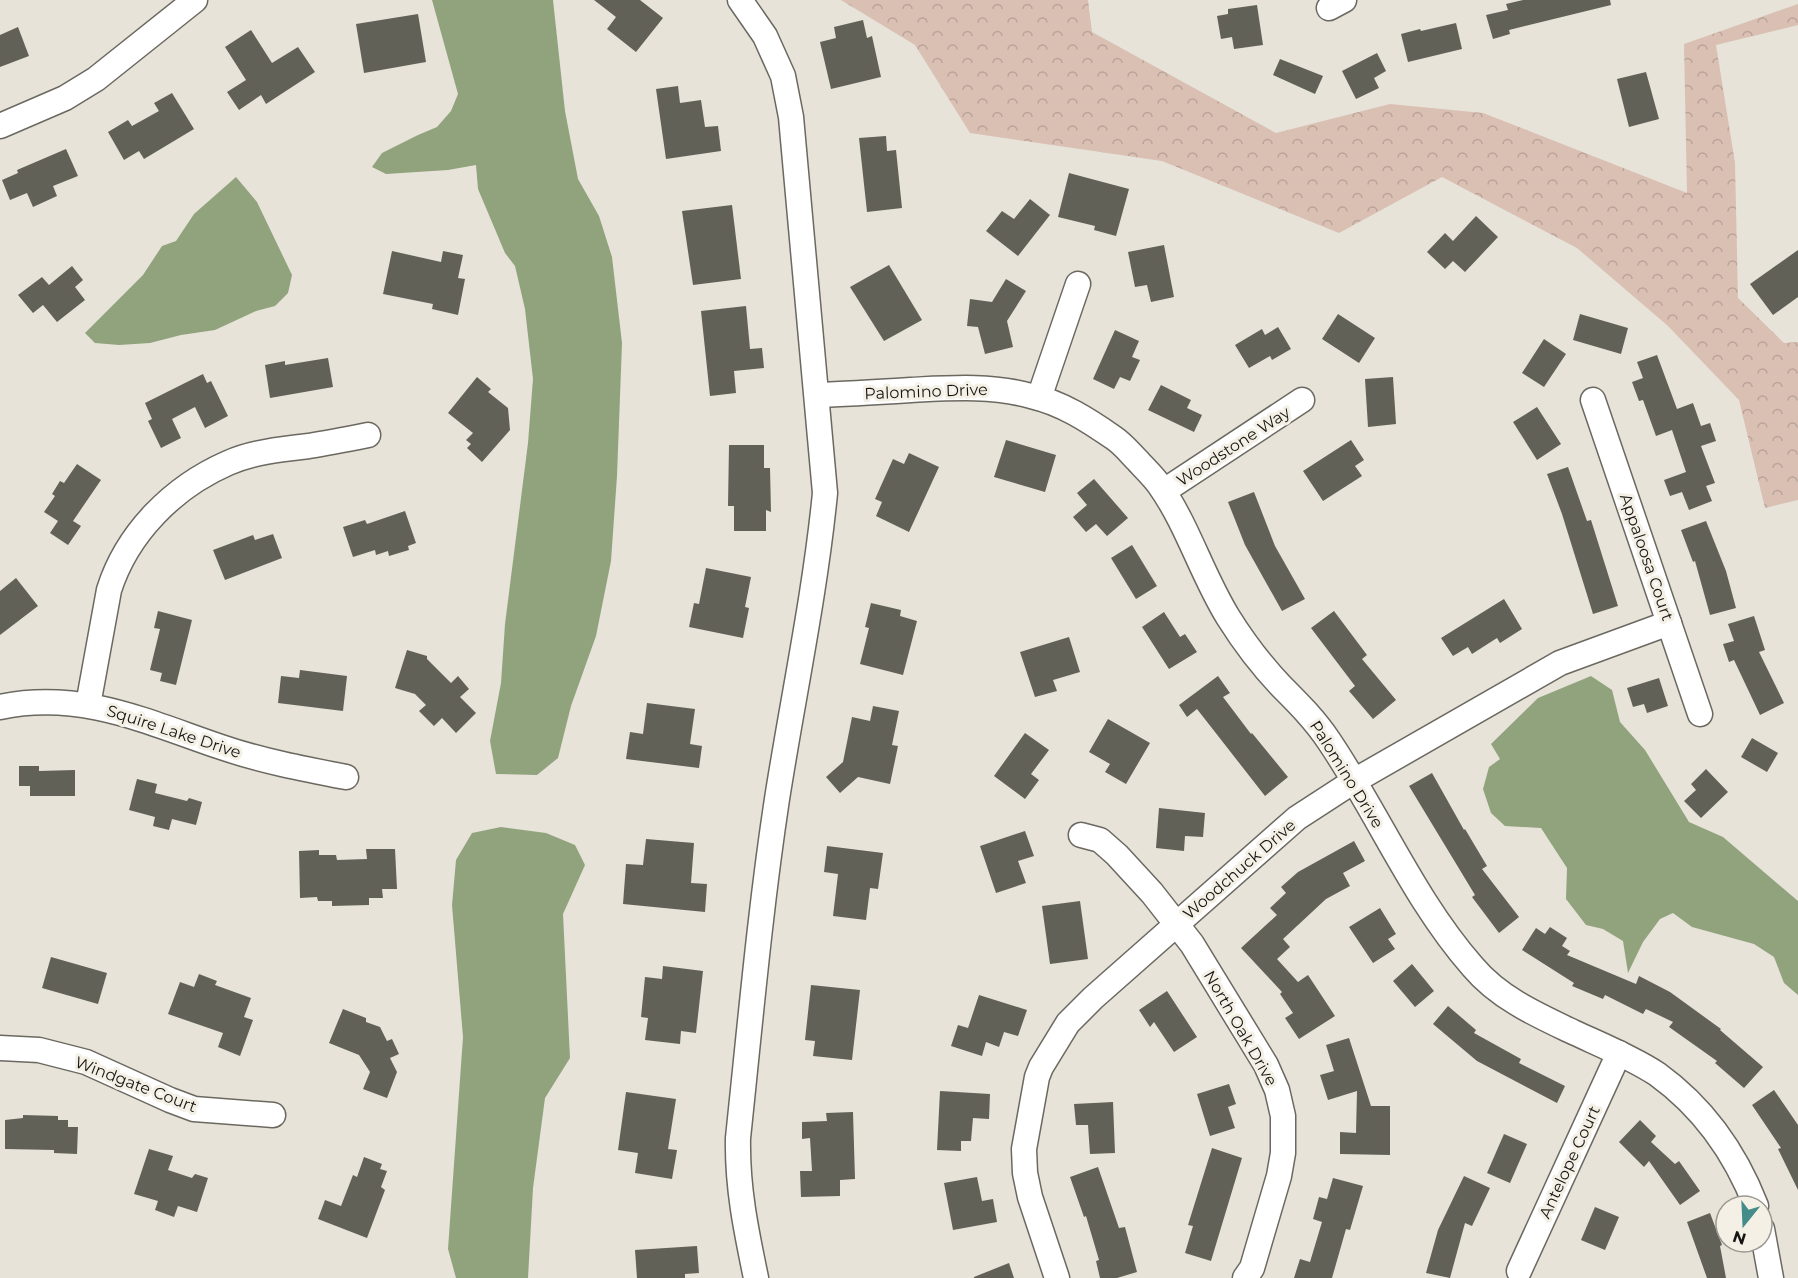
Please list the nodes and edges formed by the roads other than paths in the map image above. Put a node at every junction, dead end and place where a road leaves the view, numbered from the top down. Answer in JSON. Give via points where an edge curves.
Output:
{"nodes":[{"id":1,"x":195,"y":0,"type":"edge"},
{"id":2,"x":740,"y":0,"type":"edge"},
{"id":3,"x":0,"y":126,"type":"edge"},
{"id":4,"x":1078,"y":284,"type":"dead end"},
{"id":5,"x":817,"y":395,"type":"junction"},
{"id":6,"x":1039,"y":398,"type":"junction"},
{"id":7,"x":1302,"y":400,"type":"dead end"},
{"id":8,"x":1593,"y":400,"type":"dead end"},
{"id":9,"x":368,"y":435,"type":"dead end"},
{"id":10,"x":1164,"y":491,"type":"junction"},
{"id":11,"x":1670,"y":623,"type":"junction"},
{"id":12,"x":88,"y":705,"type":"junction"},
{"id":13,"x":0,"y":707,"type":"edge"},
{"id":14,"x":1700,"y":714,"type":"dead end"},
{"id":15,"x":346,"y":777,"type":"dead end"},
{"id":16,"x":1354,"y":781,"type":"junction"},
{"id":17,"x":1081,"y":835,"type":"dead end"},
{"id":18,"x":1177,"y":924,"type":"junction"},
{"id":19,"x":0,"y":1048,"type":"edge"},
{"id":20,"x":1619,"y":1053,"type":"junction"},
{"id":21,"x":273,"y":1115,"type":"dead end"},
{"id":22,"x":1751,"y":1194,"type":"edge"},
{"id":23,"x":1767,"y":1254,"type":"edge"},
{"id":24,"x":1519,"y":1271,"type":"dead end"},
{"id":25,"x":756,"y":1278,"type":"edge"},
{"id":26,"x":1057,"y":1278,"type":"edge"},
{"id":27,"x":1245,"y":1278,"type":"edge"},
{"id":28,"x":1771,"y":1278,"type":"edge"}],
"edges":[{"from":1,"to":3,"type":"street","via":[[96,79],[65,98]]},
{"from":2,"to":5,"type":"street","via":[[765,36],[783,76],[791,117]]},
{"from":4,"to":6,"type":"street"},
{"from":5,"to":6,"type":"street","name":"Palomino Drive","via":[[985,389]]},
{"from":5,"to":25,"type":"street","via":[[825,492],[821,537],[771,843],[738,1138],[741,1202]]},
{"from":6,"to":10,"type":"street","name":"Palomino Drive","via":[[1078,414],[1118,441]]},
{"from":7,"to":10,"type":"street","name":"Woodstone Way"},
{"from":8,"to":11,"type":"street","name":"Appaloosa Court"},
{"from":9,"to":12,"type":"street","via":[[288,447],[228,462],[163,504],[137,535],[114,574]]},
{"from":10,"to":16,"type":"street","name":"Palomino Drive","via":[[1212,590],[1241,639],[1317,723]]},
{"from":11,"to":14,"type":"street","name":"Appaloosa Court"},
{"from":11,"to":16,"type":"street","name":"Woodchuck Drive","via":[[1560,663]]},
{"from":12,"to":13,"type":"street","name":"Squire Lake Drive","via":[[56,702]]},
{"from":12,"to":15,"type":"street","name":"Squire Lake Drive","via":[[114,710],[234,751]]},
{"from":16,"to":18,"type":"street","name":"Woodchuck Drive","via":[[1297,818]]},
{"from":16,"to":20,"type":"street","name":"Palomino Drive","via":[[1442,930],[1476,971],[1533,1014]]},
{"from":17,"to":18,"type":"street","name":"North Oak Drive","via":[[1100,840],[1117,855]]},
{"from":18,"to":26,"type":"street","name":"Woodchuck Drive","via":[[1068,1023],[1037,1077],[1024,1149],[1025,1173]]},
{"from":18,"to":27,"type":"street","name":"North Oak Drive","via":[[1266,1065],[1282,1116],[1279,1176],[1252,1268]]},
{"from":19,"to":21,"type":"street","name":"Windgate Court","via":[[39,1050],[86,1062],[194,1109]]},
{"from":20,"to":22,"type":"street","name":"Palomino Drive","via":[[1654,1073],[1704,1115],[1719,1134]]},
{"from":20,"to":24,"type":"street","name":"Antelope Court"},
{"from":23,"to":28,"type":"street"}]}
